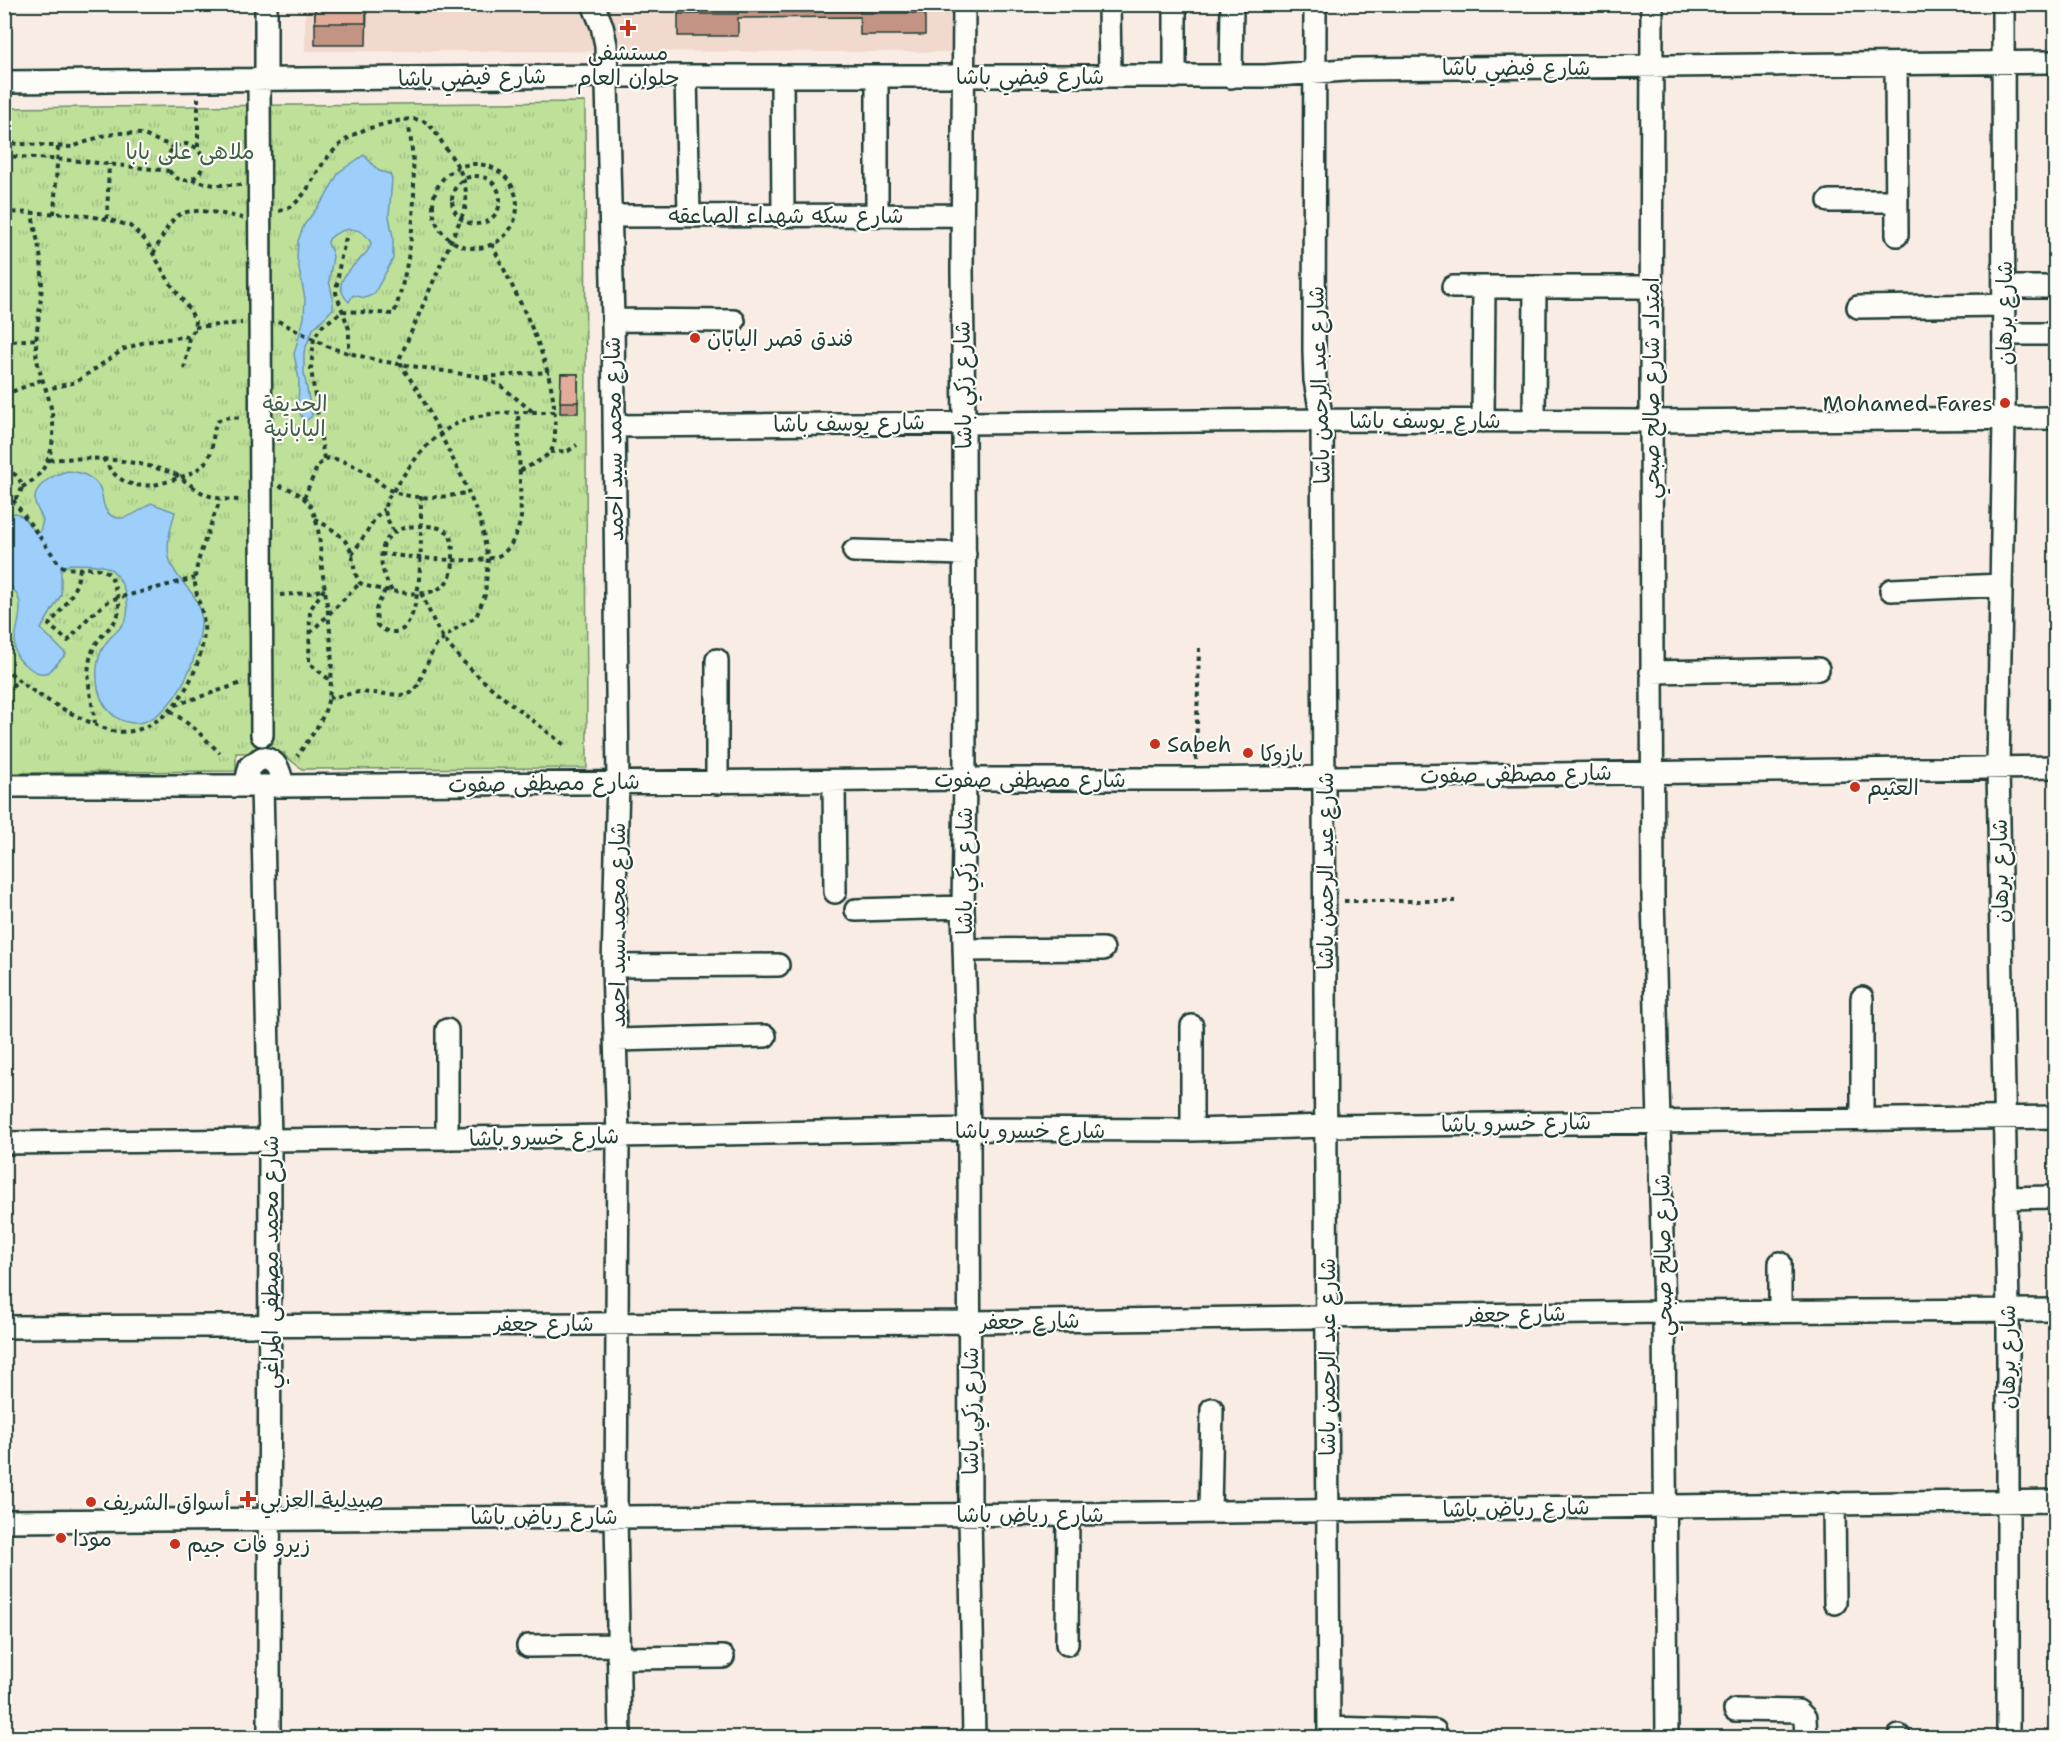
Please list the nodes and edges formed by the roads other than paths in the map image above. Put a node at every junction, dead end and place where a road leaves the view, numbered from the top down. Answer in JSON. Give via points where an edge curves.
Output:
{"nodes":[{"id":1,"x":266,"y":4,"type":"edge"},
{"id":2,"x":592,"y":4,"type":"edge"},
{"id":3,"x":964,"y":4,"type":"edge"},
{"id":4,"x":1108,"y":4,"type":"edge"},
{"id":5,"x":1175,"y":4,"type":"edge"},
{"id":6,"x":1232,"y":4,"type":"edge"},
{"id":7,"x":1315,"y":4,"type":"edge"},
{"id":8,"x":1652,"y":4,"type":"edge"},
{"id":9,"x":2002,"y":4,"type":"edge"},
{"id":10,"x":2055,"y":62,"type":"edge"},
{"id":11,"x":2002,"y":63,"type":"junction"},
{"id":12,"x":1896,"y":64,"type":"junction"},
{"id":13,"x":1652,"y":66,"type":"junction"},
{"id":14,"x":1315,"y":72,"type":"junction"},
{"id":15,"x":607,"y":76,"type":"junction"},
{"id":16,"x":686,"y":76,"type":"junction"},
{"id":17,"x":782,"y":76,"type":"junction"},
{"id":18,"x":877,"y":76,"type":"junction"},
{"id":19,"x":964,"y":76,"type":"junction"},
{"id":20,"x":1110,"y":76,"type":"junction"},
{"id":21,"x":1175,"y":77,"type":"junction"},
{"id":22,"x":1231,"y":77,"type":"junction"},
{"id":23,"x":263,"y":79,"type":"junction"},
{"id":24,"x":4,"y":82,"type":"edge"},
{"id":25,"x":1829,"y":201,"type":"dead end"},
{"id":26,"x":1897,"y":201,"type":"junction"},
{"id":27,"x":689,"y":215,"type":"junction"},
{"id":28,"x":783,"y":215,"type":"junction"},
{"id":29,"x":877,"y":215,"type":"junction"},
{"id":30,"x":962,"y":215,"type":"junction"},
{"id":31,"x":611,"y":216,"type":"junction"},
{"id":32,"x":1897,"y":235,"type":"dead end"},
{"id":33,"x":2055,"y":286,"type":"edge"},
{"id":34,"x":1453,"y":287,"type":"dead end"},
{"id":35,"x":1484,"y":287,"type":"junction"},
{"id":36,"x":1535,"y":287,"type":"junction"},
{"id":37,"x":1651,"y":287,"type":"junction"},
{"id":38,"x":2004,"y":296,"type":"junction"},
{"id":39,"x":1858,"y":307,"type":"dead end"},
{"id":40,"x":613,"y":320,"type":"junction"},
{"id":41,"x":734,"y":321,"type":"dead end"},
{"id":42,"x":2004,"y":334,"type":"junction"},
{"id":43,"x":2055,"y":334,"type":"edge"},
{"id":44,"x":2055,"y":418,"type":"edge"},
{"id":45,"x":2004,"y":419,"type":"junction"},
{"id":46,"x":1322,"y":420,"type":"junction"},
{"id":47,"x":1483,"y":421,"type":"junction"},
{"id":48,"x":1534,"y":421,"type":"junction"},
{"id":49,"x":1651,"y":421,"type":"junction"},
{"id":50,"x":964,"y":422,"type":"junction"},
{"id":51,"x":614,"y":426,"type":"junction"},
{"id":52,"x":854,"y":551,"type":"dead end"},
{"id":53,"x":964,"y":554,"type":"junction"},
{"id":54,"x":2001,"y":585,"type":"junction"},
{"id":55,"x":1891,"y":590,"type":"dead end"},
{"id":56,"x":717,"y":660,"type":"dead end"},
{"id":57,"x":1818,"y":669,"type":"dead end"},
{"id":58,"x":1651,"y":672,"type":"junction"},
{"id":59,"x":261,"y":747,"type":"junction"},
{"id":60,"x":1998,"y":768,"type":"junction"},
{"id":61,"x":2055,"y":768,"type":"edge"},
{"id":62,"x":1654,"y":772,"type":"junction"},
{"id":63,"x":1325,"y":777,"type":"junction"},
{"id":64,"x":965,"y":779,"type":"junction"},
{"id":65,"x":618,"y":782,"type":"junction"},
{"id":66,"x":834,"y":782,"type":"junction"},
{"id":67,"x":717,"y":783,"type":"junction"},
{"id":68,"x":4,"y":786,"type":"edge"},
{"id":69,"x":253,"y":786,"type":"junction"},
{"id":70,"x":283,"y":786,"type":"junction"},
{"id":71,"x":835,"y":892,"type":"dead end"},
{"id":72,"x":963,"y":907,"type":"junction"},
{"id":73,"x":856,"y":910,"type":"dead end"},
{"id":74,"x":1103,"y":949,"type":"dead end"},
{"id":75,"x":964,"y":950,"type":"junction"},
{"id":76,"x":778,"y":964,"type":"dead end"},
{"id":77,"x":613,"y":966,"type":"junction"},
{"id":78,"x":1862,"y":998,"type":"dead end"},
{"id":79,"x":1192,"y":1026,"type":"dead end"},
{"id":80,"x":447,"y":1030,"type":"dead end"},
{"id":81,"x":765,"y":1036,"type":"dead end"},
{"id":82,"x":616,"y":1040,"type":"junction"},
{"id":83,"x":2005,"y":1117,"type":"junction"},
{"id":84,"x":2055,"y":1117,"type":"edge"},
{"id":85,"x":1862,"y":1120,"type":"junction"},
{"id":86,"x":1660,"y":1122,"type":"junction"},
{"id":87,"x":1326,"y":1126,"type":"junction"},
{"id":88,"x":969,"y":1129,"type":"junction"},
{"id":89,"x":1192,"y":1130,"type":"junction"},
{"id":90,"x":618,"y":1136,"type":"junction"},
{"id":91,"x":447,"y":1139,"type":"junction"},
{"id":92,"x":270,"y":1141,"type":"junction"},
{"id":93,"x":4,"y":1143,"type":"edge"},
{"id":94,"x":2055,"y":1197,"type":"edge"},
{"id":95,"x":2005,"y":1198,"type":"junction"},
{"id":96,"x":1780,"y":1263,"type":"dead end"},
{"id":97,"x":2008,"y":1310,"type":"junction"},
{"id":98,"x":2055,"y":1310,"type":"edge"},
{"id":99,"x":1664,"y":1311,"type":"junction"},
{"id":100,"x":1780,"y":1311,"type":"junction"},
{"id":101,"x":1327,"y":1317,"type":"junction"},
{"id":102,"x":970,"y":1322,"type":"junction"},
{"id":103,"x":617,"y":1323,"type":"junction"},
{"id":104,"x":270,"y":1324,"type":"junction"},
{"id":105,"x":4,"y":1327,"type":"edge"},
{"id":106,"x":1212,"y":1409,"type":"dead end"},
{"id":107,"x":2055,"y":1501,"type":"edge"},
{"id":108,"x":2007,"y":1502,"type":"junction"},
{"id":109,"x":1834,"y":1503,"type":"junction"},
{"id":110,"x":1666,"y":1506,"type":"junction"},
{"id":111,"x":1328,"y":1510,"type":"junction"},
{"id":112,"x":1210,"y":1512,"type":"junction"},
{"id":113,"x":970,"y":1514,"type":"junction"},
{"id":114,"x":1068,"y":1514,"type":"junction"},
{"id":115,"x":616,"y":1515,"type":"junction"},
{"id":116,"x":270,"y":1518,"type":"junction"},
{"id":117,"x":4,"y":1521,"type":"edge"},
{"id":118,"x":1834,"y":1604,"type":"dead end"},
{"id":119,"x":1067,"y":1644,"type":"dead end"},
{"id":120,"x":528,"y":1646,"type":"dead end"},
{"id":121,"x":618,"y":1652,"type":"junction"},
{"id":122,"x":723,"y":1658,"type":"dead end"},
{"id":123,"x":1735,"y":1710,"type":"dead end"},
{"id":124,"x":1436,"y":1731,"type":"dead end"},
{"id":125,"x":1329,"y":1732,"type":"edge"},
{"id":126,"x":269,"y":1737,"type":"edge"},
{"id":127,"x":620,"y":1737,"type":"edge"},
{"id":128,"x":974,"y":1737,"type":"edge"},
{"id":129,"x":1667,"y":1737,"type":"edge"},
{"id":130,"x":1806,"y":1737,"type":"edge"},
{"id":131,"x":2008,"y":1737,"type":"edge"}],
"edges":[{"from":1,"to":23,"type":"street"},
{"from":2,"to":15,"type":"street","name":"شارع محمد سيد احمد","via":[[606,45]]},
{"from":3,"to":19,"type":"street","name":"شارع زكي باشا"},
{"from":4,"to":20,"type":"street"},
{"from":5,"to":21,"type":"street"},
{"from":6,"to":22,"type":"street"},
{"from":7,"to":14,"type":"street","name":"شارع عبد الرحمن باشا"},
{"from":8,"to":13,"type":"street","name":"امتداد شارع صالح صبحي"},
{"from":9,"to":11,"type":"street","name":"شارع برهان"},
{"from":10,"to":11,"type":"street","name":"شارع فيضي باشا"},
{"from":11,"to":12,"type":"street","name":"شارع فيضي باشا"},
{"from":11,"to":38,"type":"street","name":"شارع برهان"},
{"from":12,"to":13,"type":"street","name":"شارع فيضي باشا"},
{"from":12,"to":26,"type":"street"},
{"from":13,"to":14,"type":"street","name":"شارع فيضي باشا"},
{"from":13,"to":37,"type":"street","name":"امتداد شارع صالح صبحي"},
{"from":14,"to":22,"type":"street","name":"شارع فيضي باشا"},
{"from":14,"to":46,"type":"street","name":"شارع عبد الرحمن باشا","via":[[1314,360]]},
{"from":15,"to":16,"type":"street","name":"شارع فيضي باشا"},
{"from":15,"to":23,"type":"street","name":"شارع فيضي باشا"},
{"from":15,"to":31,"type":"street","name":"شارع محمد سيد احمد"},
{"from":16,"to":17,"type":"street","name":"شارع فيضي باشا"},
{"from":16,"to":27,"type":"street"},
{"from":17,"to":18,"type":"street","name":"شارع فيضي باشا"},
{"from":17,"to":28,"type":"street"},
{"from":18,"to":19,"type":"street","name":"شارع فيضي باشا"},
{"from":18,"to":29,"type":"street"},
{"from":19,"to":20,"type":"street","name":"شارع فيضي باشا"},
{"from":19,"to":30,"type":"street","name":"شارع زكي باشا"},
{"from":20,"to":21,"type":"street","name":"شارع فيضي باشا"},
{"from":21,"to":22,"type":"street","name":"شارع فيضي باشا"},
{"from":23,"to":24,"type":"street","name":"شارع فيضي باشا"},
{"from":23,"to":59,"type":"street","via":[[260,218],[270,322],[261,490]]},
{"from":25,"to":26,"type":"street"},
{"from":26,"to":32,"type":"street"},
{"from":27,"to":28,"type":"street","name":"شارع سكه شهداء الصاعقه"},
{"from":27,"to":31,"type":"street","name":"شارع سكه شهداء الصاعقه"},
{"from":28,"to":29,"type":"street","name":"شارع سكه شهداء الصاعقه"},
{"from":29,"to":30,"type":"street","name":"شارع سكه شهداء الصاعقه"},
{"from":30,"to":50,"type":"street","name":"شارع زكي باشا"},
{"from":31,"to":40,"type":"street","name":"شارع محمد سيد احمد"},
{"from":33,"to":38,"type":"street"},
{"from":34,"to":35,"type":"street"},
{"from":35,"to":36,"type":"street"},
{"from":35,"to":47,"type":"street"},
{"from":36,"to":37,"type":"street"},
{"from":36,"to":48,"type":"street"},
{"from":37,"to":49,"type":"street","name":"امتداد شارع صالح صبحي"},
{"from":38,"to":39,"type":"street"},
{"from":38,"to":42,"type":"street","name":"شارع برهان"},
{"from":40,"to":41,"type":"street"},
{"from":40,"to":51,"type":"street","name":"شارع محمد سيد احمد"},
{"from":42,"to":43,"type":"street"},
{"from":42,"to":45,"type":"street","name":"شارع برهان"},
{"from":44,"to":45,"type":"street","name":"شارع يوسف باشا"},
{"from":45,"to":49,"type":"street","name":"شارع يوسف باشا"},
{"from":45,"to":54,"type":"street","name":"شارع برهان"},
{"from":46,"to":47,"type":"street","name":"شارع يوسف باشا"},
{"from":46,"to":50,"type":"street","name":"شارع يوسف باشا"},
{"from":46,"to":63,"type":"street","name":"شارع عبد الرحمن باشا"},
{"from":47,"to":48,"type":"street","name":"شارع يوسف باشا"},
{"from":48,"to":49,"type":"street","name":"شارع يوسف باشا"},
{"from":49,"to":58,"type":"street","name":"امتداد شارع صالح صبحي"},
{"from":50,"to":51,"type":"street","name":"شارع يوسف باشا"},
{"from":50,"to":53,"type":"street","name":"شارع زكي باشا"},
{"from":51,"to":65,"type":"street","name":"شارع محمد سيد احمد"},
{"from":52,"to":53,"type":"street"},
{"from":53,"to":64,"type":"street","name":"شارع زكي باشا"},
{"from":54,"to":55,"type":"street"},
{"from":54,"to":60,"type":"street","name":"شارع برهان"},
{"from":56,"to":67,"type":"street"},
{"from":57,"to":58,"type":"street"},
{"from":58,"to":62,"type":"street","name":"امتداد شارع صالح صبحي"},
{"from":59,"to":69,"type":"street","via":[[250,766]]},
{"from":59,"to":70,"type":"street","via":[[277,765]]},
{"from":60,"to":61,"type":"street","name":"شارع مصطفى صفوت"},
{"from":60,"to":62,"type":"street","name":"شارع مصطفى صفوت"},
{"from":60,"to":83,"type":"street","name":"شارع برهان"},
{"from":62,"to":63,"type":"street","name":"شارع مصطفى صفوت"},
{"from":62,"to":86,"type":"street","name":"شارع صالح صبحي","via":[[1653,896]]},
{"from":63,"to":64,"type":"street","name":"شارع مصطفى صفوت"},
{"from":63,"to":87,"type":"street","name":"شارع عبد الرحمن باشا"},
{"from":64,"to":66,"type":"street","name":"شارع مصطفى صفوت"},
{"from":64,"to":72,"type":"street","name":"شارع زكي باشا"},
{"from":65,"to":67,"type":"street","name":"شارع مصطفى صفوت"},
{"from":65,"to":70,"type":"street","name":"شارع مصطفى صفوت"},
{"from":65,"to":77,"type":"street","name":"شارع محمد سيد احمد"},
{"from":66,"to":67,"type":"street","name":"شارع مصطفى صفوت"},
{"from":66,"to":71,"type":"street"},
{"from":68,"to":69,"type":"street","name":"شارع مصطفى صفوت"},
{"from":69,"to":70,"type":"street","name":"شارع مصطفى صفوت"},
{"from":69,"to":92,"type":"street","name":"شارع محمد مصطفى المراغي"},
{"from":72,"to":73,"type":"street"},
{"from":72,"to":75,"type":"street","name":"شارع زكي باشا"},
{"from":74,"to":75,"type":"street"},
{"from":75,"to":88,"type":"street","name":"شارع زكي باشا"},
{"from":76,"to":77,"type":"street"},
{"from":77,"to":82,"type":"street","name":"شارع محمد سيد احمد"},
{"from":78,"to":85,"type":"street"},
{"from":79,"to":89,"type":"street"},
{"from":80,"to":91,"type":"street"},
{"from":81,"to":82,"type":"street"},
{"from":82,"to":90,"type":"street","name":"شارع محمد سيد احمد"},
{"from":83,"to":84,"type":"street","name":"شارع خسرو باشا"},
{"from":83,"to":85,"type":"street","name":"شارع خسرو باشا"},
{"from":83,"to":95,"type":"street","name":"شارع برهان"},
{"from":85,"to":86,"type":"street","name":"شارع خسرو باشا"},
{"from":86,"to":87,"type":"street","name":"شارع خسرو باشا"},
{"from":86,"to":99,"type":"street","name":"شارع صالح صبحي"},
{"from":87,"to":89,"type":"street","name":"شارع خسرو باشا"},
{"from":87,"to":101,"type":"street","name":"شارع عبد الرحمن باشا"},
{"from":88,"to":89,"type":"street","name":"شارع خسرو باشا"},
{"from":88,"to":90,"type":"street","name":"شارع خسرو باشا"},
{"from":88,"to":102,"type":"street","name":"شارع زكي باشا"},
{"from":90,"to":91,"type":"street","name":"شارع خسرو باشا"},
{"from":90,"to":103,"type":"street","name":"شارع محمد سيد احمد"},
{"from":91,"to":92,"type":"street","name":"شارع خسرو باشا"},
{"from":92,"to":93,"type":"street","name":"شارع خسرو باشا"},
{"from":92,"to":104,"type":"street","name":"شارع محمد مصطفى المراغي"},
{"from":94,"to":95,"type":"street"},
{"from":95,"to":97,"type":"street","name":"شارع برهان"},
{"from":96,"to":100,"type":"street"},
{"from":97,"to":98,"type":"street","name":"شارع جعفر"},
{"from":97,"to":100,"type":"street","name":"شارع جعفر"},
{"from":97,"to":108,"type":"street","name":"شارع برهان"},
{"from":99,"to":100,"type":"street","name":"شارع جعفر"},
{"from":99,"to":101,"type":"street","name":"شارع جعفر"},
{"from":99,"to":110,"type":"street","name":"شارع صالح صبحي"},
{"from":101,"to":102,"type":"street","name":"شارع جعفر"},
{"from":101,"to":111,"type":"street","name":"شارع عبد الرحمن باشا"},
{"from":102,"to":103,"type":"street","name":"شارع جعفر"},
{"from":102,"to":113,"type":"street","name":"شارع زكي باشا"},
{"from":103,"to":104,"type":"street","name":"شارع جعفر"},
{"from":103,"to":115,"type":"street","name":"شارع محمد سيد احمد"},
{"from":104,"to":105,"type":"street","name":"شارع جعفر"},
{"from":104,"to":116,"type":"street","name":"شارع محمد مصطفى المراغي"},
{"from":106,"to":112,"type":"street"},
{"from":107,"to":108,"type":"street","name":"شارع رياض باشا"},
{"from":108,"to":109,"type":"street","name":"شارع رياض باشا"},
{"from":108,"to":131,"type":"street","name":"شارع برهان"},
{"from":109,"to":110,"type":"street","name":"شارع رياض باشا"},
{"from":109,"to":118,"type":"street"},
{"from":110,"to":111,"type":"street","name":"شارع رياض باشا"},
{"from":110,"to":129,"type":"street","name":"شارع صالح صبحي"},
{"from":111,"to":112,"type":"street","name":"شارع رياض باشا"},
{"from":111,"to":125,"type":"street","name":"شارع عبد الرحمن باشا"},
{"from":112,"to":114,"type":"street","name":"شارع رياض باشا"},
{"from":113,"to":114,"type":"street","name":"شارع رياض باشا"},
{"from":113,"to":115,"type":"street","name":"شارع رياض باشا"},
{"from":113,"to":128,"type":"street","name":"شارع زكي باشا"},
{"from":114,"to":119,"type":"street"},
{"from":115,"to":116,"type":"street","name":"شارع رياض باشا"},
{"from":115,"to":121,"type":"street","name":"شارع محمد سيد احمد"},
{"from":116,"to":117,"type":"street","name":"شارع رياض باشا"},
{"from":116,"to":126,"type":"street","name":"شارع محمد مصطفى المراغي"},
{"from":120,"to":121,"type":"street"},
{"from":121,"to":122,"type":"street"},
{"from":121,"to":127,"type":"street","name":"شارع محمد سيد احمد"},
{"from":123,"to":130,"type":"street","via":[[1798,1711],[1805,1718]]},
{"from":124,"to":125,"type":"street"}]}
